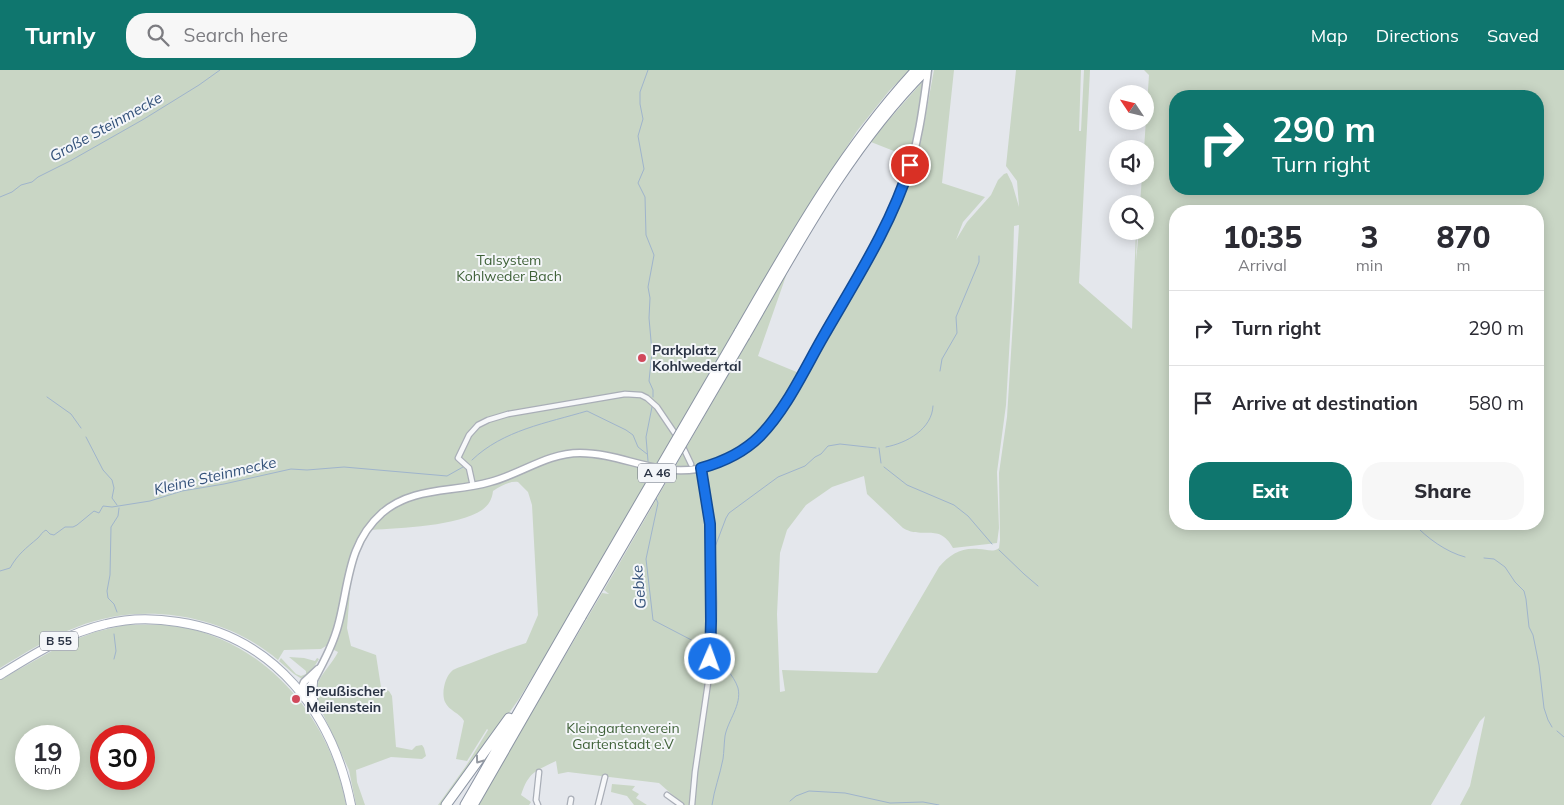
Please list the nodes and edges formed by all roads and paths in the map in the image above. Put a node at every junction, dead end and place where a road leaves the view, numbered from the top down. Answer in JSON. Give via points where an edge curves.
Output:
{"nodes":[{"id":1,"x":916,"y":70,"type":"edge"},
{"id":2,"x":927,"y":70,"type":"edge"},
{"id":3,"x":742,"y":334,"type":"junction"},
{"id":4,"x":692,"y":464,"type":"dead end"},
{"id":5,"x":701,"y":468,"type":"junction"},
{"id":6,"x":473,"y":486,"type":"junction"},
{"id":7,"x":578,"y":616,"type":"junction"},
{"id":8,"x":320,"y":667,"type":"junction"},
{"id":9,"x":0,"y":675,"type":"edge"},
{"id":10,"x":314,"y":682,"type":"junction"},
{"id":11,"x":300,"y":691,"type":"junction"},
{"id":12,"x":530,"y":693,"type":"junction"},
{"id":13,"x":316,"y":714,"type":"junction"},
{"id":14,"x":539,"y":772,"type":"dead end"},
{"id":15,"x":605,"y":777,"type":"dead end"},
{"id":16,"x":666,"y":795,"type":"dead end"},
{"id":17,"x":571,"y":799,"type":"dead end"},
{"id":18,"x":351,"y":805,"type":"edge"},
{"id":19,"x":446,"y":805,"type":"edge"},
{"id":20,"x":465,"y":805,"type":"edge"},
{"id":21,"x":473,"y":805,"type":"edge"},
{"id":22,"x":538,"y":805,"type":"edge"},
{"id":23,"x":570,"y":805,"type":"edge"},
{"id":24,"x":598,"y":805,"type":"edge"},
{"id":25,"x":681,"y":805,"type":"edge"},
{"id":26,"x":692,"y":805,"type":"edge"}],
"edges":[{"from":1,"to":3,"type":"highway","number":"A 46","via":[[875,116],[838,168],[794,236]]},
{"from":2,"to":3,"type":"highway","number":"A 46","via":[[881,120],[844,171]]},
{"from":2,"to":5,"type":"street","via":[[916,143],[899,196],[884,229],[794,388],[771,424],[750,445],[731,457]]},
{"from":3,"to":7,"type":"highway","number":"A 46","bridge":true},
{"from":4,"to":6,"type":"street","via":[[654,404],[646,396],[625,394],[508,414],[482,423],[467,437],[458,458],[469,468]]},
{"from":5,"to":6,"type":"street","via":[[660,470],[602,456],[570,454]]},
{"from":5,"to":26,"type":"street","via":[[710,524],[710,659]]},
{"from":6,"to":8,"type":"street","via":[[411,496],[390,506],[372,522],[354,554],[339,624]]},
{"from":7,"to":12,"type":"highway","number":"A 46"},
{"from":7,"to":21,"type":"highway","number":"A 46"},
{"from":8,"to":10,"type":"street"},
{"from":8,"to":11,"type":"street","via":[[304,682]]},
{"from":9,"to":11,"type":"main road","number":"B 55","via":[[85,630],[124,621],[154,619],[202,626],[231,637],[269,660]]},
{"from":10,"to":11,"type":"street"},
{"from":10,"to":13,"type":"main road","number":"B 55","via":[[312,695]]},
{"from":11,"to":13,"type":"main road","number":"B 55"},
{"from":12,"to":19,"type":"highway","one_way":true},
{"from":12,"to":20,"type":"highway","number":"A 46"},
{"from":13,"to":18,"type":"main road","number":"B 55","via":[[336,755]]},
{"from":14,"to":22,"type":"street"},
{"from":15,"to":24,"type":"street"},
{"from":16,"to":25,"type":"street"},
{"from":17,"to":23,"type":"street"}]}
